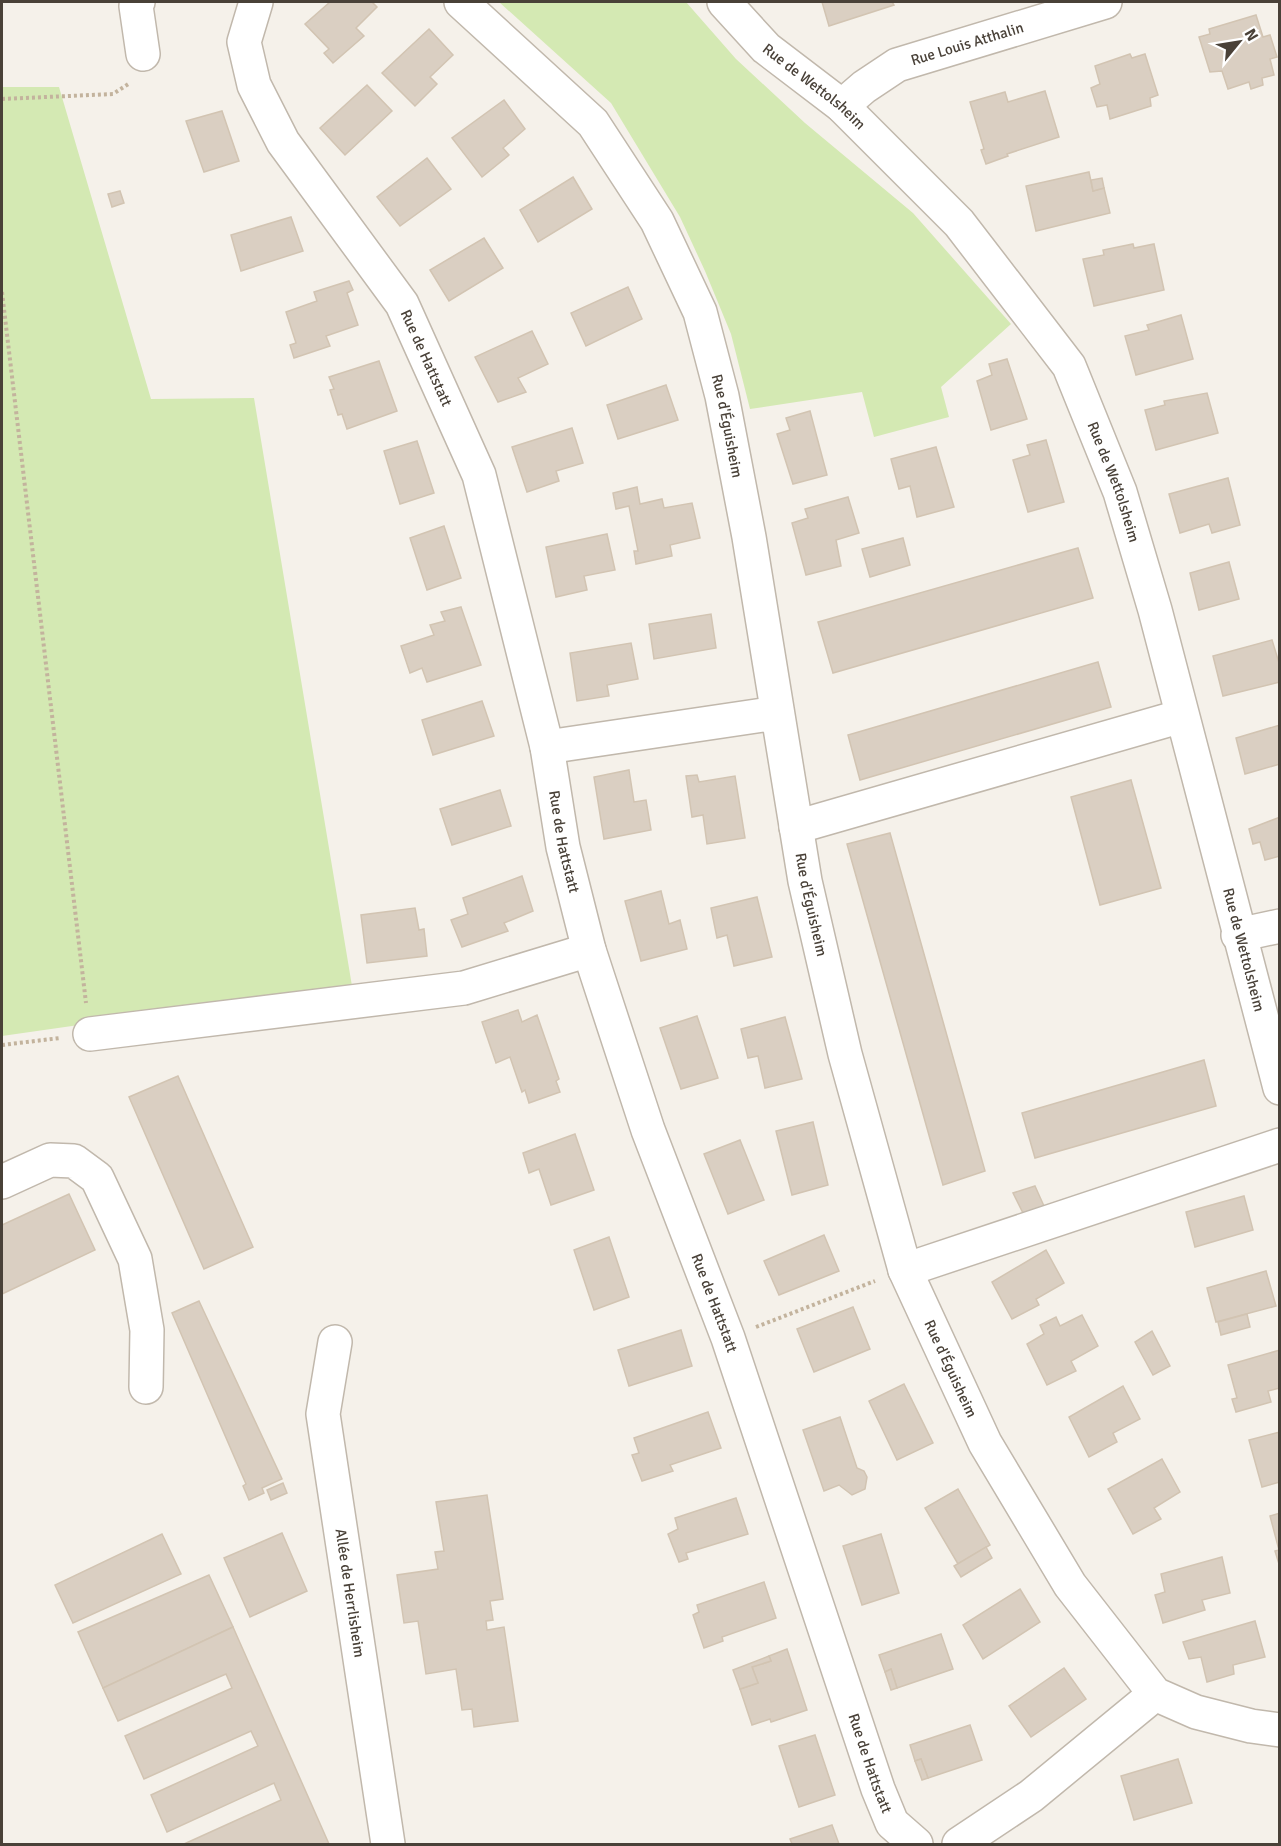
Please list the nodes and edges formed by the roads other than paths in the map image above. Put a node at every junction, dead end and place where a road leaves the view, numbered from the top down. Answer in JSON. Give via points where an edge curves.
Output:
{"nodes":[{"id":1,"x":138,"y":2,"type":"edge"},
{"id":2,"x":255,"y":2,"type":"edge"},
{"id":3,"x":461,"y":2,"type":"edge"},
{"id":4,"x":724,"y":2,"type":"edge"},
{"id":5,"x":1105,"y":2,"type":"edge"},
{"id":6,"x":1037,"y":12,"type":"edge"},
{"id":7,"x":143,"y":54,"type":"road end"},
{"id":8,"x":842,"y":106,"type":"junction"},
{"id":9,"x":777,"y":713,"type":"junction"},
{"id":10,"x":1182,"y":716,"type":"junction"},
{"id":11,"x":547,"y":747,"type":"junction"},
{"id":12,"x":796,"y":827,"type":"junction"},
{"id":13,"x":1280,"y":926,"type":"edge"},
{"id":14,"x":1238,"y":935,"type":"junction"},
{"id":15,"x":589,"y":950,"type":"junction"},
{"id":16,"x":90,"y":1034,"type":"road end"},
{"id":17,"x":1280,"y":1088,"type":"edge"},
{"id":18,"x":1280,"y":1145,"type":"edge"},
{"id":19,"x":2,"y":1182,"type":"edge"},
{"id":20,"x":905,"y":1270,"type":"junction"},
{"id":21,"x":335,"y":1342,"type":"dead end"},
{"id":22,"x":146,"y":1387,"type":"dead end"},
{"id":23,"x":1155,"y":1694,"type":"junction"},
{"id":24,"x":1280,"y":1730,"type":"edge"},
{"id":25,"x":388,"y":1845,"type":"edge"},
{"id":26,"x":916,"y":1845,"type":"edge"},
{"id":27,"x":959,"y":1845,"type":"edge"}],
"edges":[{"from":1,"to":7,"type":"street"},
{"from":2,"to":11,"type":"street","name":"Rue de Hattstatt","via":[[244,42],[254,85],[283,142],[402,304],[479,475]]},
{"from":3,"to":9,"type":"street","name":"Rue d'Éguisheim","via":[[592,123],[657,221],[700,312],[724,408],[749,537]]},
{"from":4,"to":8,"type":"street","name":"Rue de Wettolsheim","via":[[766,48]]},
{"from":5,"to":6,"type":"street","name":"Rue Louis Atthalin"},
{"from":6,"to":8,"type":"street","name":"Rue Louis Atthalin","via":[[897,65]]},
{"from":8,"to":10,"type":"street","name":"Rue de Wettolsheim","via":[[959,223],[1069,366],[1120,492]]},
{"from":9,"to":11,"type":"street"},
{"from":9,"to":12,"type":"street","name":"Rue d'Éguisheim"},
{"from":10,"to":12,"type":"street"},
{"from":10,"to":14,"type":"street","name":"Rue de Wettolsheim"},
{"from":11,"to":15,"type":"street","name":"Rue de Hattstatt","via":[[563,847]]},
{"from":12,"to":20,"type":"street","name":"Rue d'Éguisheim","via":[[845,1054]]},
{"from":13,"to":14,"type":"street"},
{"from":14,"to":17,"type":"street","name":"Rue de Wettolsheim"},
{"from":15,"to":16,"type":"street","via":[[464,988]]},
{"from":15,"to":26,"type":"street","name":"Rue de Hattstatt","via":[[648,1130],[728,1338],[878,1789],[892,1823]]},
{"from":18,"to":20,"type":"street"},
{"from":19,"to":22,"type":"street","via":[[50,1160],[74,1161],[97,1178],[135,1260],[147,1330]]},
{"from":20,"to":23,"type":"street","name":"Rue d'Éguisheim","via":[[985,1443],[1070,1585]]},
{"from":21,"to":25,"type":"street","name":"Allée de Herrlisheim","via":[[323,1414]]},
{"from":23,"to":24,"type":"street","name":"Rue d'Éguisheim","via":[[1196,1712]]},
{"from":23,"to":27,"type":"street","via":[[1031,1796]]}]}
